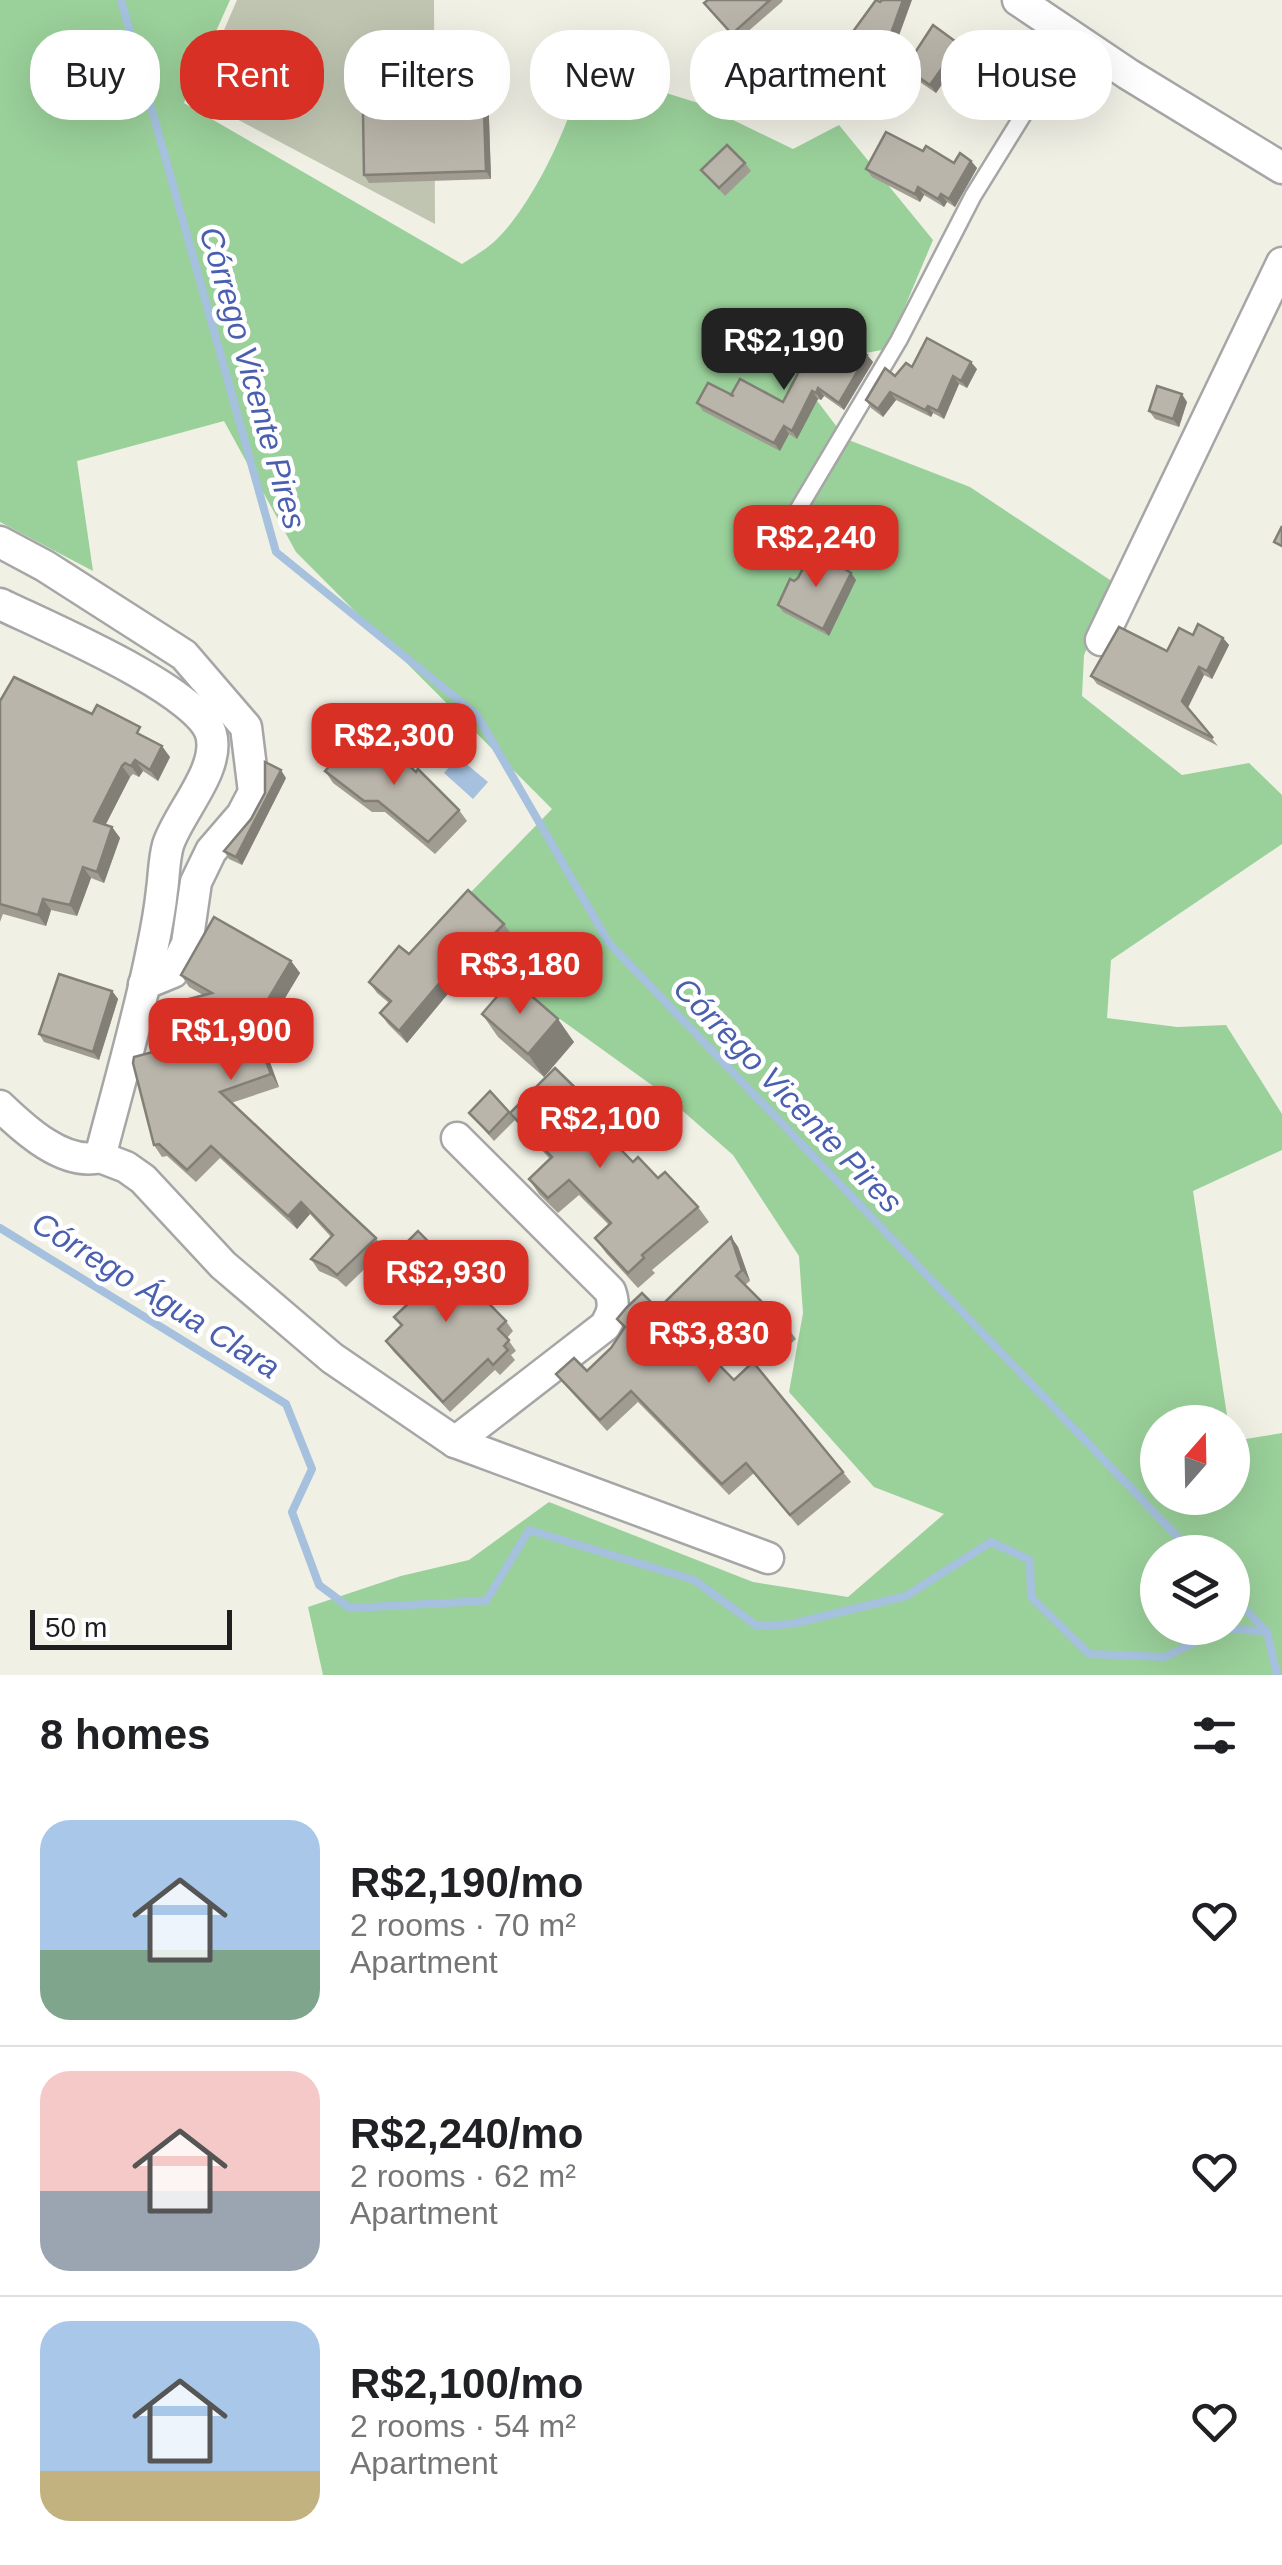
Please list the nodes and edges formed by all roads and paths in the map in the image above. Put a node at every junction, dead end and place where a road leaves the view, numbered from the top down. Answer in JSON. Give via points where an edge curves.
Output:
{"nodes":[{"id":1,"x":1018,"y":0,"type":"edge"},
{"id":2,"x":1063,"y":30,"type":"edge"},
{"id":3,"x":1112,"y":63,"type":"edge"},
{"id":4,"x":1021,"y":120,"type":"edge"},
{"id":5,"x":1282,"y":168,"type":"edge"},
{"id":6,"x":1282,"y":262,"type":"edge"},
{"id":7,"x":790,"y":523,"type":"dead end"},
{"id":8,"x":0,"y":542,"type":"edge"},
{"id":9,"x":0,"y":604,"type":"edge"},
{"id":10,"x":1101,"y":640,"type":"dead end"},
{"id":11,"x":144,"y":984,"type":"junction"},
{"id":12,"x":0,"y":1106,"type":"edge"},
{"id":13,"x":457,"y":1138,"type":"dead end"},
{"id":14,"x":100,"y":1157,"type":"junction"},
{"id":15,"x":456,"y":1442,"type":"junction"},
{"id":16,"x":768,"y":1558,"type":"dead end"}],
"edges":[{"from":1,"to":2,"type":"street"},
{"from":3,"to":5,"type":"street"},
{"from":4,"to":7,"type":"lane"},
{"from":6,"to":10,"type":"street"},
{"from":8,"to":11,"type":"street","via":[[184,654],[246,727],[254,792],[196,882],[187,944],[173,972]]},
{"from":9,"to":11,"type":"street","via":[[180,699],[212,736],[194,799],[166,850]]},
{"from":11,"to":14,"type":"street"},
{"from":12,"to":14,"type":"street","via":[[68,1155]]},
{"from":13,"to":15,"type":"street","via":[[614,1300],[605,1326]]},
{"from":14,"to":15,"type":"street","via":[[142,1179],[224,1264],[332,1358]]},
{"from":15,"to":16,"type":"street"}]}
